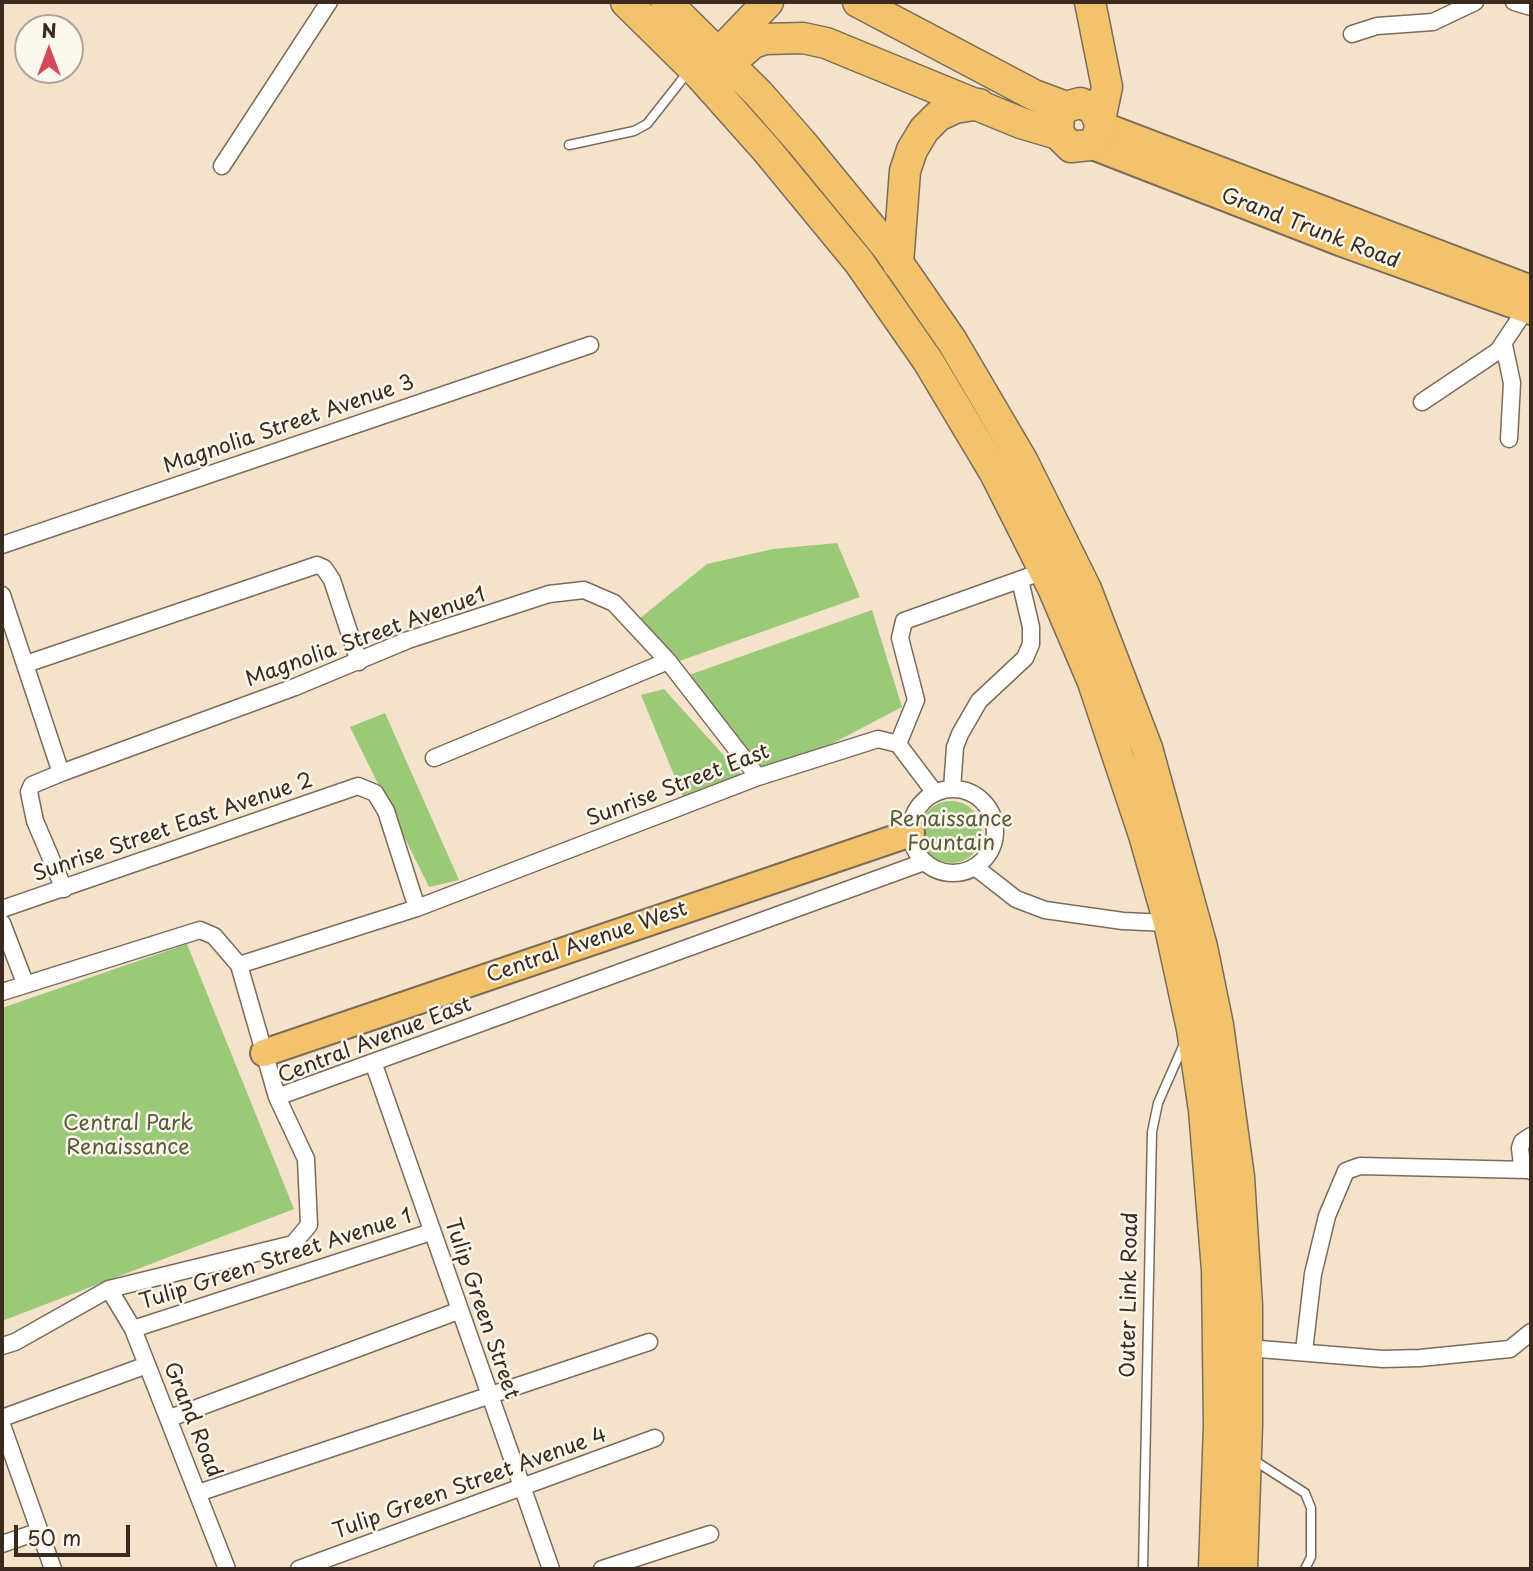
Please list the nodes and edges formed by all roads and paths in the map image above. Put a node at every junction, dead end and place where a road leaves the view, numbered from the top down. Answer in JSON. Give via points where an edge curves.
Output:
{"nodes":[{"id":1,"x":329,"y":2,"type":"edge"},
{"id":2,"x":626,"y":2,"type":"edge"},
{"id":3,"x":666,"y":2,"type":"edge"},
{"id":4,"x":768,"y":2,"type":"edge"},
{"id":5,"x":858,"y":2,"type":"edge"},
{"id":6,"x":1090,"y":2,"type":"edge"},
{"id":7,"x":1475,"y":2,"type":"edge"},
{"id":8,"x":1514,"y":2,"type":"edge"},
{"id":9,"x":1531,"y":7,"type":"edge"},
{"id":10,"x":1352,"y":34,"type":"dead end"},
{"id":11,"x":765,"y":39,"type":"junction"},
{"id":12,"x":1100,"y":53,"type":"junction"},
{"id":13,"x":709,"y":68,"type":"junction"},
{"id":14,"x":759,"y":94,"type":"junction"},
{"id":15,"x":979,"y":104,"type":"junction"},
{"id":16,"x":1066,"y":115,"type":"junction"},
{"id":17,"x":1097,"y":130,"type":"junction"},
{"id":18,"x":569,"y":145,"type":"dead end"},
{"id":19,"x":222,"y":166,"type":"dead end"},
{"id":20,"x":898,"y":264,"type":"junction"},
{"id":21,"x":1529,"y":303,"type":"edge"},
{"id":22,"x":590,"y":345,"type":"dead end"},
{"id":23,"x":1504,"y":345,"type":"junction"},
{"id":24,"x":1422,"y":402,"type":"dead end"},
{"id":25,"x":1509,"y":439,"type":"dead end"},
{"id":26,"x":2,"y":545,"type":"edge"},
{"id":27,"x":1032,"y":576,"type":"junction"},
{"id":28,"x":2,"y":595,"type":"edge"},
{"id":29,"x":668,"y":660,"type":"junction"},
{"id":30,"x":359,"y":662,"type":"junction"},
{"id":31,"x":26,"y":664,"type":"junction"},
{"id":32,"x":898,"y":744,"type":"junction"},
{"id":33,"x":434,"y":758,"type":"dead end"},
{"id":34,"x":61,"y":773,"type":"junction"},
{"id":35,"x":758,"y":777,"type":"junction"},
{"id":36,"x":944,"y":791,"type":"junction"},
{"id":37,"x":911,"y":833,"type":"junction"},
{"id":38,"x":924,"y":862,"type":"junction"},
{"id":39,"x":975,"y":867,"type":"junction"},
{"id":40,"x":64,"y":890,"type":"junction"},
{"id":41,"x":417,"y":908,"type":"junction"},
{"id":42,"x":2,"y":909,"type":"edge"},
{"id":43,"x":2,"y":923,"type":"edge"},
{"id":44,"x":1169,"y":923,"type":"junction"},
{"id":45,"x":239,"y":965,"type":"junction"},
{"id":46,"x":25,"y":983,"type":"junction"},
{"id":47,"x":2,"y":992,"type":"edge"},
{"id":48,"x":1192,"y":1029,"type":"junction"},
{"id":49,"x":264,"y":1053,"type":"junction"},
{"id":50,"x":373,"y":1062,"type":"junction"},
{"id":51,"x":277,"y":1097,"type":"junction"},
{"id":52,"x":1531,"y":1136,"type":"edge"},
{"id":53,"x":1529,"y":1171,"type":"edge"},
{"id":54,"x":431,"y":1232,"type":"junction"},
{"id":55,"x":109,"y":1289,"type":"junction"},
{"id":56,"x":458,"y":1311,"type":"junction"},
{"id":57,"x":133,"y":1329,"type":"junction"},
{"id":58,"x":1531,"y":1332,"type":"edge"},
{"id":59,"x":649,"y":1342,"type":"dead end"},
{"id":60,"x":2,"y":1346,"type":"edge"},
{"id":61,"x":1247,"y":1348,"type":"junction"},
{"id":62,"x":1304,"y":1352,"type":"junction"},
{"id":63,"x":147,"y":1365,"type":"junction"},
{"id":64,"x":489,"y":1395,"type":"junction"},
{"id":65,"x":2,"y":1418,"type":"edge"},
{"id":66,"x":170,"y":1418,"type":"junction"},
{"id":67,"x":2,"y":1425,"type":"edge"},
{"id":68,"x":655,"y":1438,"type":"dead end"},
{"id":69,"x":1246,"y":1456,"type":"junction"},
{"id":70,"x":522,"y":1488,"type":"junction"},
{"id":71,"x":198,"y":1493,"type":"junction"},
{"id":72,"x":40,"y":1531,"type":"junction"},
{"id":73,"x":710,"y":1534,"type":"dead end"},
{"id":74,"x":2,"y":1544,"type":"edge"},
{"id":75,"x":53,"y":1569,"type":"edge"},
{"id":76,"x":227,"y":1569,"type":"edge"},
{"id":77,"x":299,"y":1569,"type":"edge"},
{"id":78,"x":551,"y":1569,"type":"edge"},
{"id":79,"x":602,"y":1569,"type":"edge"},
{"id":80,"x":1143,"y":1569,"type":"edge"},
{"id":81,"x":1214,"y":1569,"type":"edge"},
{"id":82,"x":1242,"y":1569,"type":"edge"},
{"id":83,"x":1305,"y":1569,"type":"edge"}],
"edges":[{"from":1,"to":19,"type":"street"},
{"from":2,"to":13,"type":"highway"},
{"from":3,"to":13,"type":"highway"},
{"from":4,"to":13,"type":"highway"},
{"from":5,"to":16,"type":"highway"},
{"from":6,"to":12,"type":"highway"},
{"from":7,"to":10,"type":"street","via":[[1433,22],[1377,26]]},
{"from":8,"to":9,"type":"street"},
{"from":11,"to":13,"type":"highway"},
{"from":11,"to":14,"type":"highway"},
{"from":11,"to":15,"type":"highway","via":[[803,38],[825,43]]},
{"from":12,"to":16,"type":"highway"},
{"from":12,"to":17,"type":"highway","via":[[1107,88]]},
{"from":13,"to":14,"type":"highway"},
{"from":13,"to":18,"type":"lane","via":[[647,124]]},
{"from":13,"to":27,"type":"highway","via":[[859,262],[928,361],[995,473]]},
{"from":14,"to":20,"type":"highway"},
{"from":15,"to":16,"type":"highway","via":[[1021,123]]},
{"from":15,"to":20,"type":"highway","via":[[938,116],[912,150],[905,171]]},
{"from":16,"to":17,"type":"highway","via":[[1087,105]]},
{"from":16,"to":17,"type":"highway","via":[[1071,147]]},
{"from":17,"to":21,"type":"main road","name":"Grand Trunk Road"},
{"from":20,"to":61,"type":"highway","via":[[952,341],[1022,460],[1086,589],[1147,748],[1194,913],[1218,1025],[1245,1245]]},
{"from":21,"to":23,"type":"street"},
{"from":22,"to":26,"type":"street","name":"Magnolia Street Avenue 3"},
{"from":23,"to":24,"type":"street"},
{"from":23,"to":25,"type":"street","via":[[1512,383]]},
{"from":27,"to":32,"type":"street","via":[[903,623],[900,638],[916,700]]},
{"from":27,"to":36,"type":"street","via":[[1031,645],[1025,658],[979,701],[960,734]]},
{"from":27,"to":44,"type":"highway","via":[[1093,682]]},
{"from":28,"to":31,"type":"street"},
{"from":29,"to":30,"type":"street","name":"Magnolia Street Avenue1","via":[[614,603],[584,590],[549,594],[408,640]]},
{"from":29,"to":33,"type":"street"},
{"from":29,"to":35,"type":"street","name":"Magnolia Street Avenue1"},
{"from":30,"to":31,"type":"street","via":[[332,580],[317,565]]},
{"from":30,"to":34,"type":"street","name":"Magnolia Street Avenue1"},
{"from":31,"to":34,"type":"street"},
{"from":32,"to":35,"type":"street","name":"Sunrise Street East","via":[[878,739]]},
{"from":32,"to":36,"type":"street"},
{"from":34,"to":40,"type":"street","name":"Magnolia Street Avenue1","via":[[32,785],[29,792],[35,821]]},
{"from":35,"to":41,"type":"street","name":"Sunrise Street East"},
{"from":36,"to":37,"type":"street","via":[[918,809]]},
{"from":36,"to":39,"type":"street","via":[[968,791],[992,814],[993,846]]},
{"from":37,"to":38,"type":"street"},
{"from":37,"to":49,"type":"main road","name":"Central Avenue West"},
{"from":38,"to":39,"type":"street","via":[[955,874]]},
{"from":38,"to":50,"type":"street","name":"Central Avenue East"},
{"from":39,"to":44,"type":"street","via":[[1016,899],[1045,910],[1123,922]]},
{"from":40,"to":41,"type":"street","name":"Sunrise Street East Avenue 2","via":[[358,786],[375,793],[386,811]]},
{"from":40,"to":42,"type":"street","name":"Sunrise Street East Avenue 2"},
{"from":41,"to":45,"type":"street","name":"Sunrise Street East"},
{"from":43,"to":46,"type":"street"},
{"from":44,"to":48,"type":"highway"},
{"from":45,"to":46,"type":"street","via":[[214,936],[200,930]]},
{"from":45,"to":49,"type":"street"},
{"from":46,"to":47,"type":"street"},
{"from":48,"to":80,"type":"lane","name":"Outer Link Road","via":[[1158,1103],[1152,1132]]},
{"from":48,"to":81,"type":"highway","via":[[1212,1182],[1217,1270],[1219,1425]]},
{"from":49,"to":51,"type":"street"},
{"from":50,"to":51,"type":"street","name":"Central Avenue East"},
{"from":50,"to":54,"type":"street","name":"Tulip Green Street"},
{"from":51,"to":55,"type":"street","name":"Central Avenue East","via":[[306,1159],[309,1225],[305,1233],[293,1244]]},
{"from":52,"to":53,"type":"street","via":[[1520,1148],[1520,1160]]},
{"from":53,"to":62,"type":"street","via":[[1360,1167],[1346,1171],[1327,1216],[1312,1274]]},
{"from":54,"to":56,"type":"street","name":"Tulip Green Street"},
{"from":54,"to":57,"type":"street","name":"Tulip Green Street Avenue 1"},
{"from":55,"to":57,"type":"street","name":"Grand Road"},
{"from":55,"to":60,"type":"street","name":"Central Avenue East"},
{"from":56,"to":64,"type":"street","name":"Tulip Green Street"},
{"from":56,"to":66,"type":"street"},
{"from":57,"to":63,"type":"street","name":"Grand Road"},
{"from":58,"to":62,"type":"street","via":[[1510,1349],[1420,1358]]},
{"from":59,"to":64,"type":"street"},
{"from":61,"to":62,"type":"street"},
{"from":61,"to":69,"type":"highway"},
{"from":63,"to":65,"type":"street"},
{"from":63,"to":66,"type":"street","name":"Grand Road"},
{"from":64,"to":70,"type":"street","name":"Tulip Green Street"},
{"from":64,"to":71,"type":"street"},
{"from":66,"to":71,"type":"street","name":"Grand Road"},
{"from":67,"to":72,"type":"street"},
{"from":68,"to":70,"type":"street","name":"Tulip Green Street Avenue 4"},
{"from":69,"to":82,"type":"highway"},
{"from":69,"to":83,"type":"lane","via":[[1306,1493],[1311,1507],[1311,1557]]},
{"from":70,"to":77,"type":"street","name":"Tulip Green Street Avenue 4"},
{"from":70,"to":78,"type":"street","name":"Tulip Green Street"},
{"from":71,"to":76,"type":"street","name":"Grand Road"},
{"from":72,"to":74,"type":"street"},
{"from":72,"to":75,"type":"street"},
{"from":73,"to":79,"type":"street"}]}
